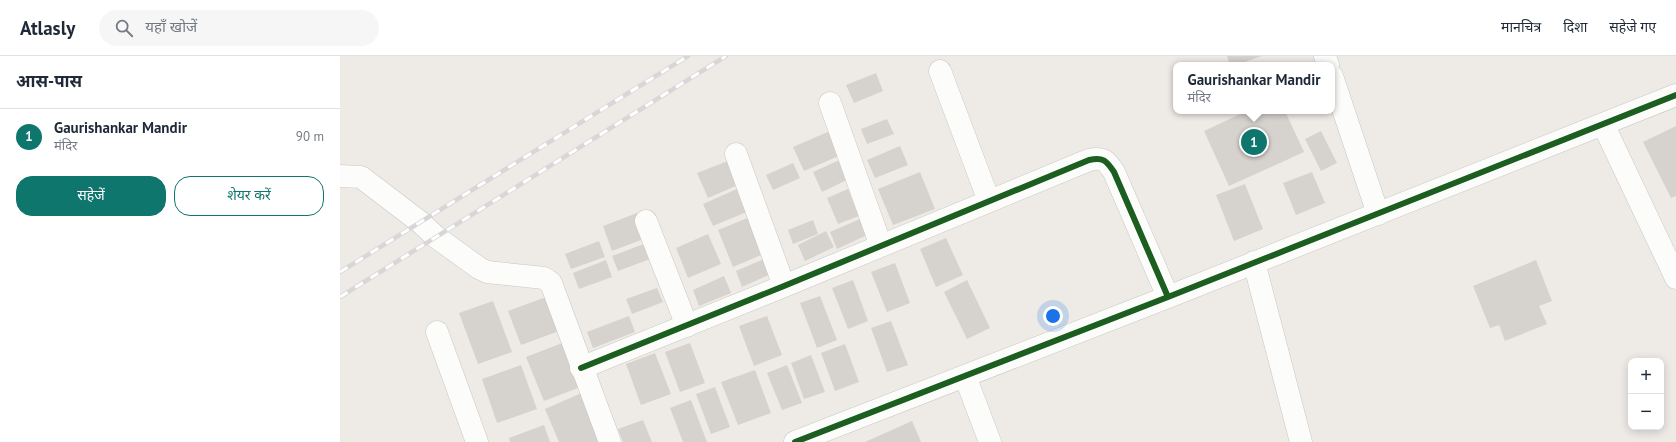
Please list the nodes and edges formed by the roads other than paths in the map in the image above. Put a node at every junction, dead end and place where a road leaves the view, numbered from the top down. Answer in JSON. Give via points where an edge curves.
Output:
{"nodes":[{"id":1,"x":940,"y":71,"type":"dead end"},
{"id":2,"x":1335,"y":85,"type":"edge"},
{"id":3,"x":1676,"y":95,"type":"edge"},
{"id":4,"x":830,"y":103,"type":"dead end"},
{"id":5,"x":1603,"y":124,"type":"junction"},
{"id":6,"x":736,"y":154,"type":"dead end"},
{"id":7,"x":340,"y":176,"type":"edge"},
{"id":8,"x":989,"y":201,"type":"junction"},
{"id":9,"x":1378,"y":214,"type":"junction"},
{"id":10,"x":646,"y":221,"type":"dead end"},
{"id":11,"x":881,"y":246,"type":"junction"},
{"id":12,"x":1254,"y":262,"type":"junction"},
{"id":13,"x":1676,"y":278,"type":"edge"},
{"id":14,"x":784,"y":286,"type":"junction"},
{"id":15,"x":1168,"y":297,"type":"junction"},
{"id":16,"x":687,"y":326,"type":"junction"},
{"id":17,"x":437,"y":332,"type":"dead end"},
{"id":18,"x":581,"y":368,"type":"junction"},
{"id":19,"x":965,"y":376,"type":"junction"},
{"id":20,"x":807,"y":440,"type":"edge"},
{"id":21,"x":477,"y":442,"type":"edge"},
{"id":22,"x":610,"y":442,"type":"edge"},
{"id":23,"x":990,"y":442,"type":"edge"},
{"id":24,"x":1300,"y":442,"type":"edge"}],
"edges":[{"from":1,"to":8,"type":"street"},
{"from":2,"to":9,"type":"street"},
{"from":3,"to":5,"type":"street"},
{"from":4,"to":11,"type":"street"},
{"from":5,"to":9,"type":"street"},
{"from":5,"to":13,"type":"street"},
{"from":6,"to":14,"type":"street"},
{"from":7,"to":18,"type":"street","via":[[361,177],[479,268],[487,272],[548,280]]},
{"from":8,"to":11,"type":"street"},
{"from":8,"to":15,"type":"street","via":[[1089,160],[1098,158],[1107,162],[1114,172]]},
{"from":9,"to":12,"type":"street"},
{"from":10,"to":16,"type":"street"},
{"from":11,"to":14,"type":"street"},
{"from":12,"to":15,"type":"street"},
{"from":12,"to":24,"type":"street"},
{"from":14,"to":16,"type":"street"},
{"from":15,"to":19,"type":"street"},
{"from":16,"to":18,"type":"street"},
{"from":17,"to":21,"type":"street"},
{"from":18,"to":22,"type":"street"},
{"from":19,"to":20,"type":"street"},
{"from":19,"to":23,"type":"street"}]}
